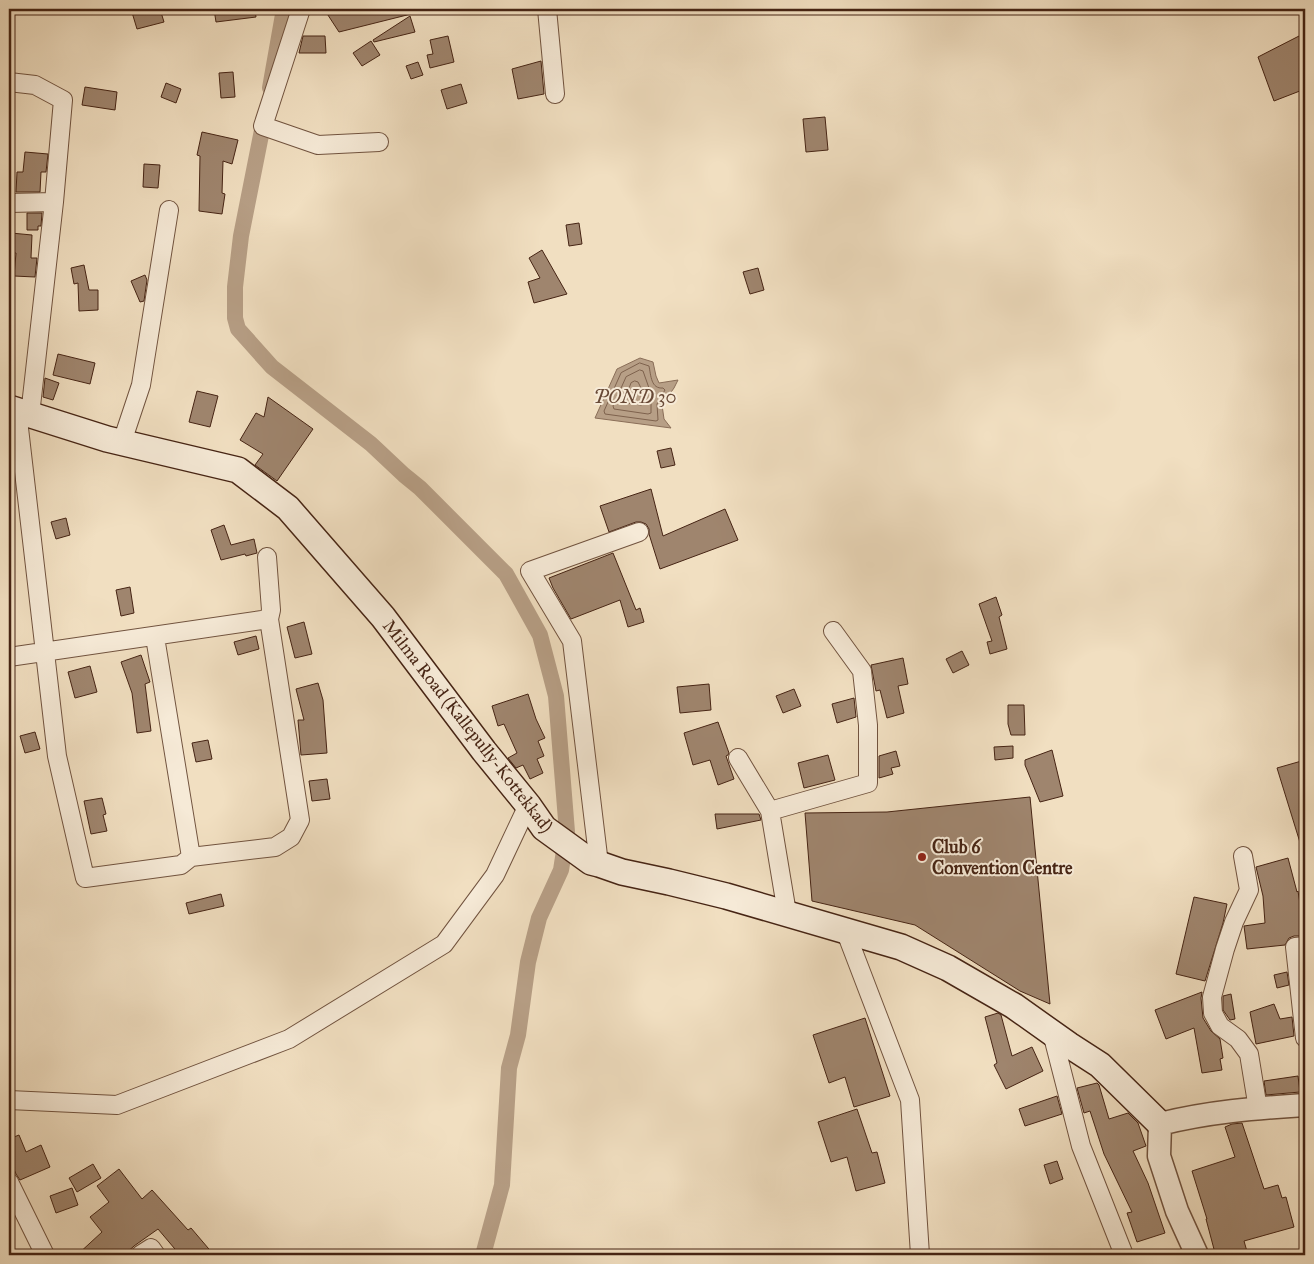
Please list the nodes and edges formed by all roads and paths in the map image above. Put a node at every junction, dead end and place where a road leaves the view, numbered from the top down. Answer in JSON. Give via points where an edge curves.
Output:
{"nodes":[{"id":1,"x":301,"y":9,"type":"edge"},
{"id":2,"x":547,"y":9,"type":"edge"},
{"id":3,"x":9,"y":82,"type":"edge"},
{"id":4,"x":555,"y":94,"type":"dead end"},
{"id":5,"x":379,"y":142,"type":"dead end"},
{"id":6,"x":54,"y":202,"type":"junction"},
{"id":7,"x":9,"y":204,"type":"edge"},
{"id":8,"x":169,"y":210,"type":"dead end"},
{"id":9,"x":19,"y":411,"type":"edge"},
{"id":10,"x":122,"y":442,"type":"junction"},
{"id":11,"x":639,"y":532,"type":"dead end"},
{"id":12,"x":267,"y":556,"type":"dead end"},
{"id":13,"x":269,"y":619,"type":"junction"},
{"id":14,"x":833,"y":631,"type":"dead end"},
{"id":15,"x":156,"y":637,"type":"junction"},
{"id":16,"x":46,"y":652,"type":"junction"},
{"id":17,"x":9,"y":657,"type":"edge"},
{"id":18,"x":738,"y":758,"type":"dead end"},
{"id":19,"x":528,"y":805,"type":"junction"},
{"id":20,"x":770,"y":811,"type":"junction"},
{"id":21,"x":1243,"y":856,"type":"dead end"},
{"id":22,"x":191,"y":857,"type":"junction"},
{"id":23,"x":595,"y":863,"type":"junction"},
{"id":24,"x":787,"y":913,"type":"junction"},
{"id":25,"x":846,"y":930,"type":"junction"},
{"id":26,"x":1305,"y":946,"type":"edge"},
{"id":27,"x":1052,"y":1033,"type":"junction"},
{"id":28,"x":1305,"y":1038,"type":"edge"},
{"id":29,"x":9,"y":1100,"type":"edge"},
{"id":30,"x":1305,"y":1105,"type":"edge"},
{"id":31,"x":1258,"y":1109,"type":"junction"},
{"id":32,"x":1160,"y":1124,"type":"junction"},
{"id":33,"x":9,"y":1182,"type":"edge"},
{"id":34,"x":45,"y":1255,"type":"edge"},
{"id":35,"x":140,"y":1255,"type":"edge"},
{"id":36,"x":156,"y":1255,"type":"edge"},
{"id":37,"x":920,"y":1255,"type":"edge"},
{"id":38,"x":1124,"y":1255,"type":"edge"},
{"id":39,"x":1197,"y":1255,"type":"edge"}],
"edges":[{"from":1,"to":5,"type":"street","via":[[263,126],[318,145]]},
{"from":2,"to":4,"type":"street"},
{"from":3,"to":6,"type":"street","via":[[35,85],[63,100]]},
{"from":6,"to":7,"type":"street"},
{"from":6,"to":9,"type":"street"},
{"from":8,"to":10,"type":"street","via":[[141,385]]},
{"from":9,"to":10,"type":"main road","name":"Milma Road (Kallepully-Kottekkad)"},
{"from":9,"to":16,"type":"street"},
{"from":10,"to":19,"type":"main road","name":"Milma Road (Kallepully-Kottekkad)","via":[[238,470],[288,508],[383,617]]},
{"from":11,"to":23,"type":"street","via":[[530,571],[572,641]]},
{"from":12,"to":13,"type":"street","via":[[272,610]]},
{"from":13,"to":15,"type":"street"},
{"from":13,"to":22,"type":"street","via":[[300,820],[291,837],[276,847]]},
{"from":14,"to":20,"type":"street","via":[[862,671],[868,725],[868,783]]},
{"from":15,"to":16,"type":"street"},
{"from":15,"to":22,"type":"street"},
{"from":16,"to":17,"type":"street"},
{"from":16,"to":22,"type":"street","via":[[57,756],[85,878],[181,865]]},
{"from":18,"to":20,"type":"street"},
{"from":19,"to":23,"type":"main road","name":"Milma Road (Kallepully-Kottekkad)","via":[[544,828]]},
{"from":19,"to":29,"type":"street","via":[[495,875],[444,944],[289,1039],[117,1105]]},
{"from":20,"to":24,"type":"street"},
{"from":21,"to":31,"type":"street","via":[[1249,890],[1231,931],[1212,997],[1213,1013],[1220,1026],[1238,1039],[1249,1054]]},
{"from":23,"to":24,"type":"main road","name":"Milma Road (Kallepully-Kottekkad)"},
{"from":24,"to":25,"type":"main road","name":"Milma Road (Kallepully-Kottekkad)"},
{"from":25,"to":27,"type":"main road","name":"Milma Road (Kallepully-Kottekkad)","via":[[900,947],[948,968],[1014,1006]]},
{"from":25,"to":37,"type":"street","via":[[910,1100]]},
{"from":26,"to":28,"type":"street","via":[[1295,947]]},
{"from":27,"to":32,"type":"main road","name":"Milma Road (Kallepully-Kottekkad)","via":[[1100,1065]]},
{"from":27,"to":38,"type":"street","via":[[1081,1146]]},
{"from":30,"to":31,"type":"street"},
{"from":31,"to":32,"type":"street","via":[[1189,1117]]},
{"from":32,"to":39,"type":"street","via":[[1159,1156],[1177,1211]]},
{"from":33,"to":34,"type":"street"},
{"from":35,"to":36,"type":"street","via":[[151,1248]]}]}
